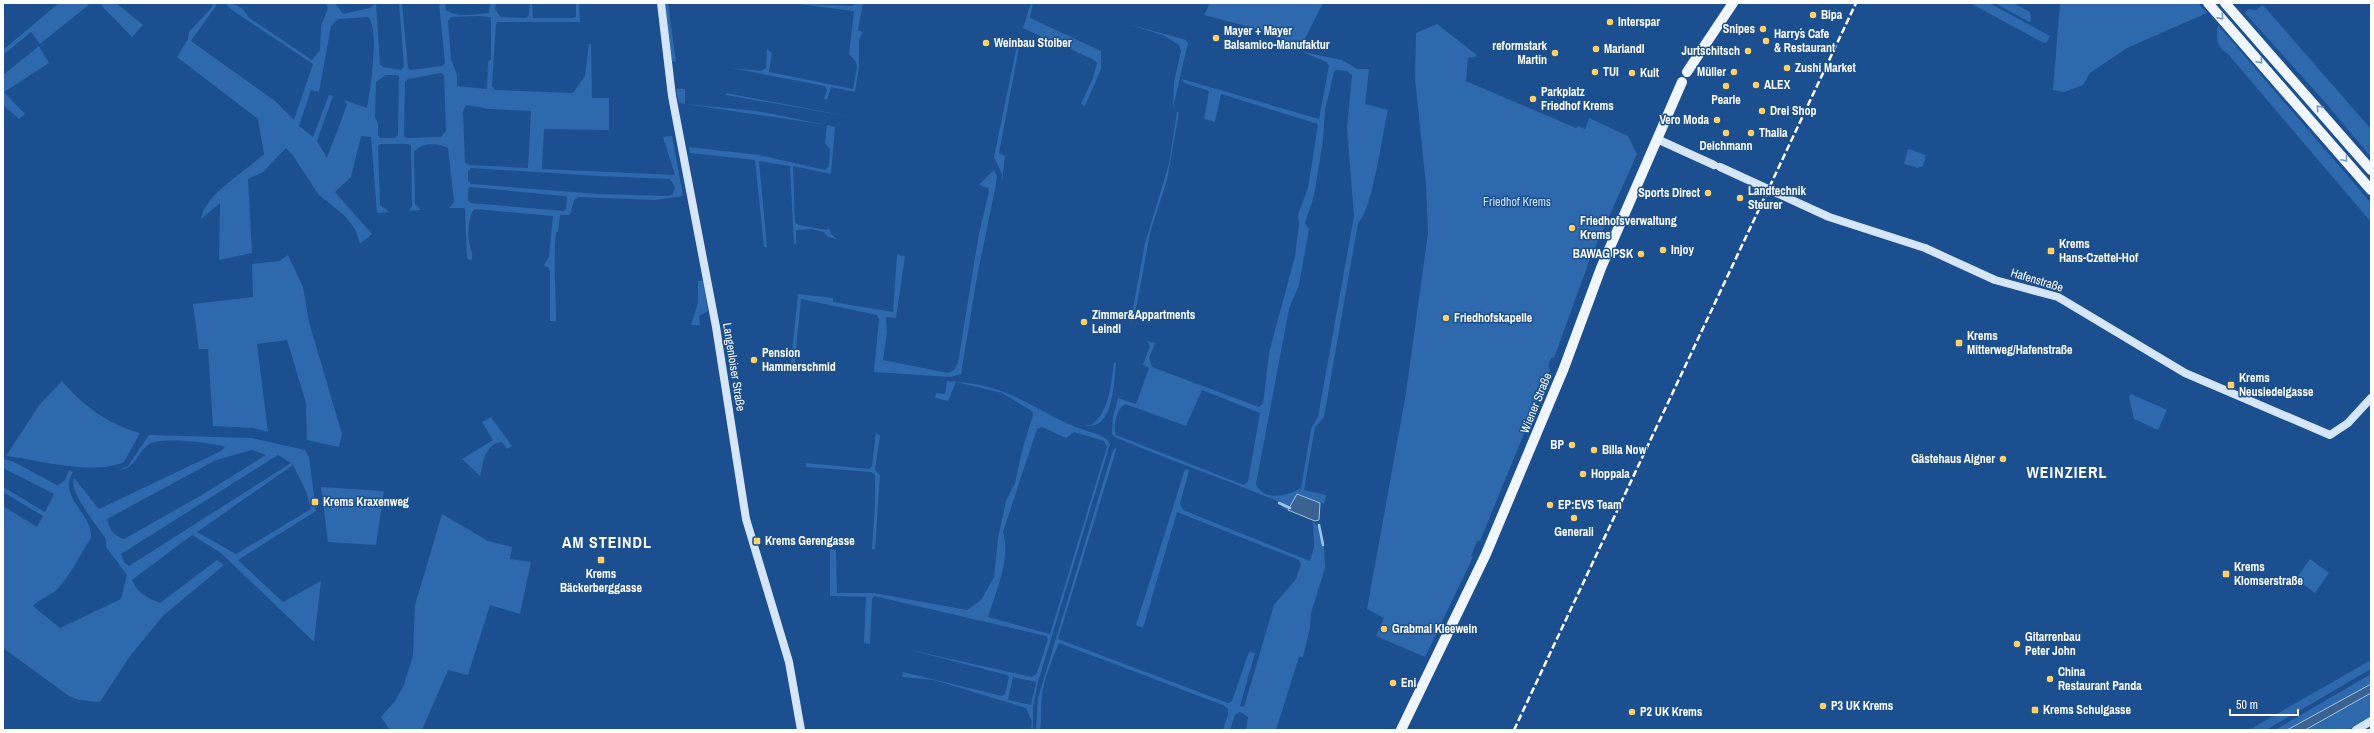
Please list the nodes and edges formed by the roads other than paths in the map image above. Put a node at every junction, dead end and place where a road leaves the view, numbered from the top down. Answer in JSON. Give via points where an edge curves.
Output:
{"nodes":[{"id":1,"x":660,"y":3,"type":"edge"},
{"id":2,"x":1733,"y":3,"type":"edge"},
{"id":3,"x":2208,"y":3,"type":"edge"},
{"id":4,"x":2225,"y":3,"type":"edge"},
{"id":5,"x":1687,"y":72,"type":"dead end"},
{"id":6,"x":1682,"y":82,"type":"dead end"},
{"id":7,"x":1656,"y":139,"type":"junction"},
{"id":8,"x":2371,"y":170,"type":"edge"},
{"id":9,"x":2371,"y":190,"type":"edge"},
{"id":10,"x":2371,"y":398,"type":"edge"},
{"id":11,"x":2371,"y":721,"type":"edge"},
{"id":12,"x":801,"y":730,"type":"edge"},
{"id":13,"x":1401,"y":730,"type":"edge"},
{"id":14,"x":2356,"y":730,"type":"edge"}],
"edges":[{"from":1,"to":12,"type":"street","name":"Langenloiser Straße","via":[[672,96],[716,327],[744,510],[788,662]]},
{"from":2,"to":5,"type":"main road"},
{"from":3,"to":9,"type":"main road","one_way":true},
{"from":8,"to":4,"type":"main road","one_way":true},
{"from":6,"to":7,"type":"main road","name":"Wiener Straße"},
{"from":7,"to":10,"type":"street","name":"Hafenstraße","via":[[1829,216],[1925,248],[1995,280],[2058,297],[2185,373],[2330,435],[2348,423]]},
{"from":7,"to":13,"type":"main road","name":"Wiener Straße","via":[[1486,554]]},
{"from":11,"to":14,"type":"street"}]}
